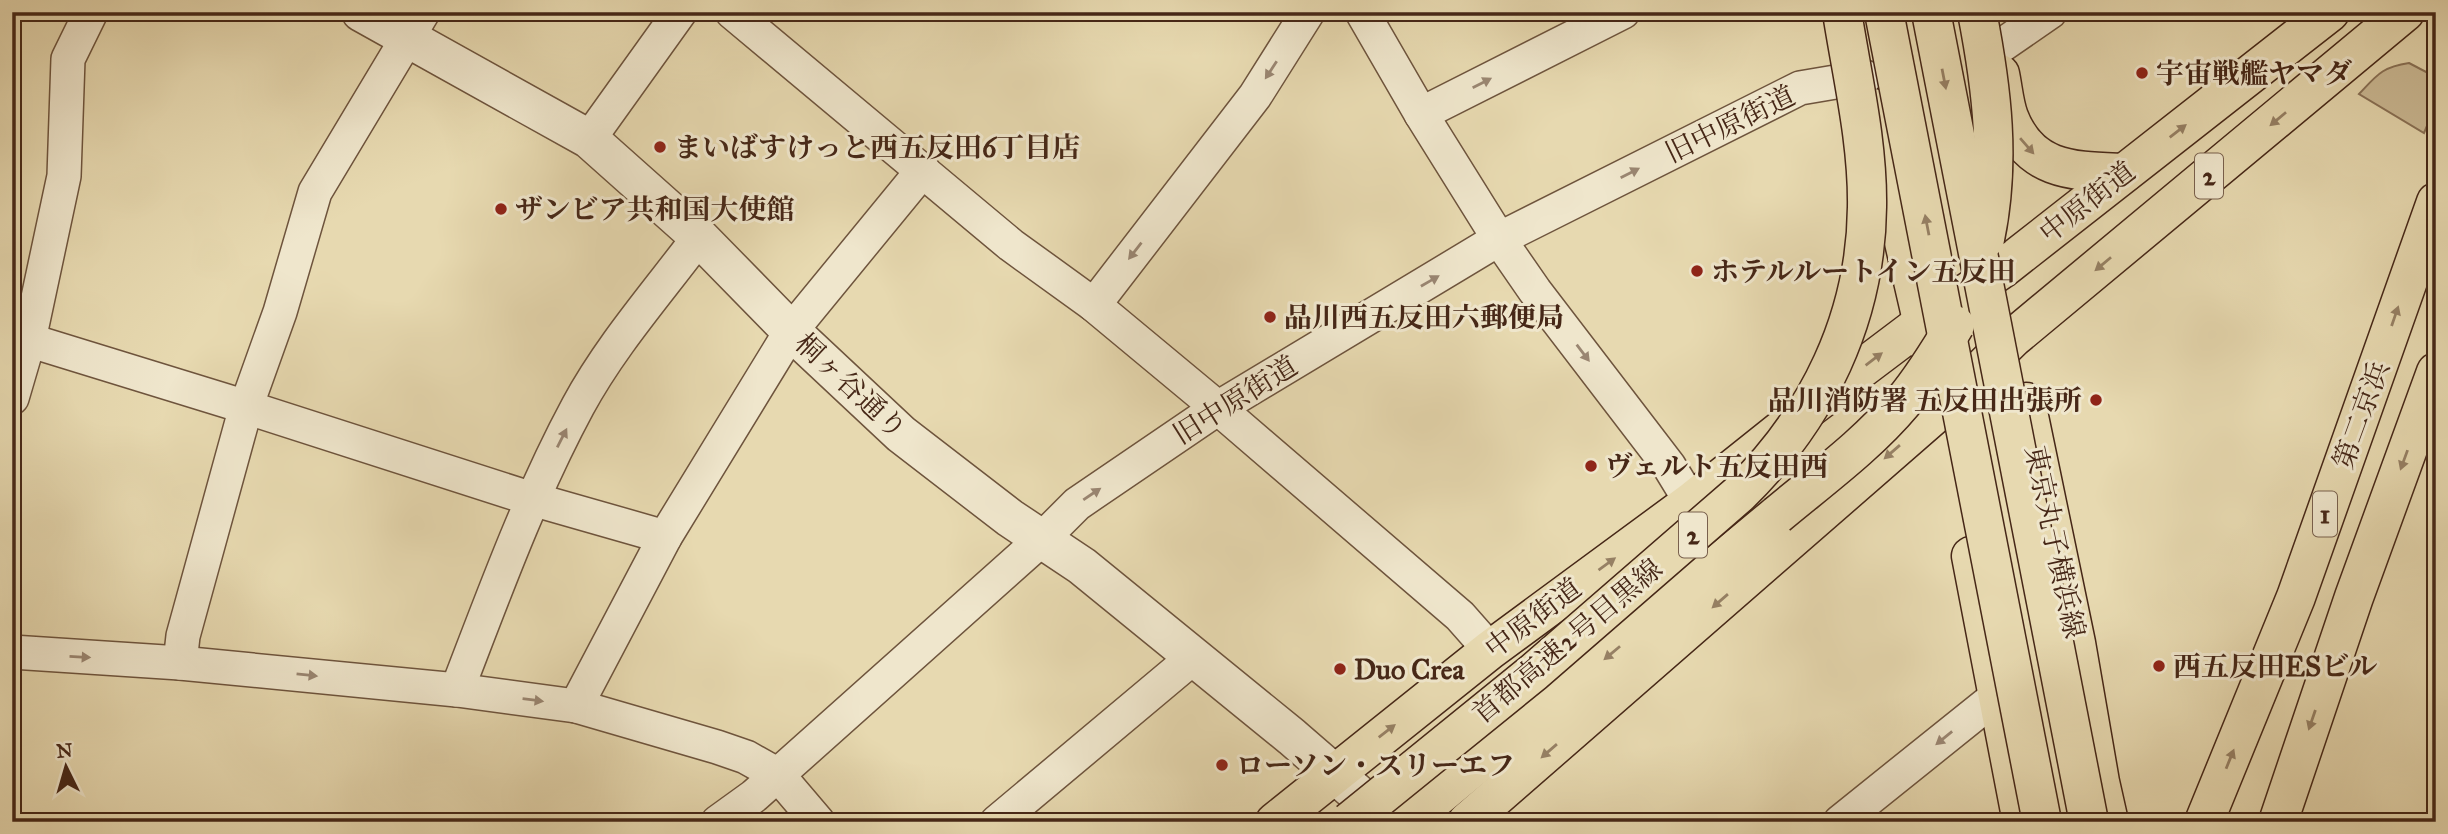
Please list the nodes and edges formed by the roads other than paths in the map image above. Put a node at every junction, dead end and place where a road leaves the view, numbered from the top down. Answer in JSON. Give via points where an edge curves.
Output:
{"nodes":[{"id":1,"x":91,"y":12,"type":"edge"},
{"id":2,"x":361,"y":12,"type":"edge"},
{"id":3,"x":680,"y":12,"type":"edge"},
{"id":4,"x":732,"y":12,"type":"edge"},
{"id":5,"x":1308,"y":12,"type":"edge"},
{"id":6,"x":1362,"y":12,"type":"edge"},
{"id":7,"x":1623,"y":12,"type":"edge"},
{"id":8,"x":1842,"y":12,"type":"edge"},
{"id":9,"x":1851,"y":12,"type":"edge"},
{"id":10,"x":1884,"y":12,"type":"edge"},
{"id":11,"x":1931,"y":12,"type":"edge"},
{"id":12,"x":1963,"y":12,"type":"edge"},
{"id":13,"x":1977,"y":12,"type":"edge"},
{"id":14,"x":1988,"y":12,"type":"edge"},
{"id":15,"x":2050,"y":12,"type":"edge"},
{"id":16,"x":2330,"y":12,"type":"edge"},
{"id":17,"x":2414,"y":15,"type":"edge"},
{"id":18,"x":416,"y":25,"type":"edge"},
{"id":19,"x":1995,"y":50,"type":"junction"},
{"id":20,"x":1865,"y":77,"type":"junction"},
{"id":21,"x":1421,"y":114,"type":"junction"},
{"id":22,"x":589,"y":139,"type":"junction"},
{"id":23,"x":923,"y":170,"type":"junction"},
{"id":24,"x":2124,"y":173,"type":"junction"},
{"id":25,"x":2436,"y":202,"type":"edge"},
{"id":26,"x":699,"y":237,"type":"junction"},
{"id":27,"x":1499,"y":239,"type":"junction"},
{"id":28,"x":2002,"y":269,"type":"junction"},
{"id":29,"x":1094,"y":305,"type":"junction"},
{"id":30,"x":1922,"y":323,"type":"junction"},
{"id":31,"x":791,"y":331,"type":"junction"},
{"id":32,"x":21,"y":338,"type":"edge"},
{"id":33,"x":2013,"y":338,"type":"junction"},
{"id":34,"x":2436,"y":372,"type":"edge"},
{"id":35,"x":12,"y":398,"type":"edge"},
{"id":36,"x":246,"y":407,"type":"junction"},
{"id":37,"x":1944,"y":407,"type":"junction"},
{"id":38,"x":1218,"y":408,"type":"junction"},
{"id":39,"x":1800,"y":415,"type":"junction"},
{"id":40,"x":532,"y":499,"type":"junction"},
{"id":41,"x":1691,"y":502,"type":"junction"},
{"id":42,"x":665,"y":537,"type":"junction"},
{"id":43,"x":1042,"y":539,"type":"junction"},
{"id":44,"x":1490,"y":650,"type":"junction"},
{"id":45,"x":12,"y":652,"type":"edge"},
{"id":46,"x":1195,"y":656,"type":"junction"},
{"id":47,"x":180,"y":663,"type":"junction"},
{"id":48,"x":457,"y":690,"type":"junction"},
{"id":49,"x":1997,"y":696,"type":"junction"},
{"id":50,"x":576,"y":706,"type":"junction"},
{"id":51,"x":1334,"y":774,"type":"junction"},
{"id":52,"x":778,"y":775,"type":"junction"},
{"id":53,"x":718,"y":822,"type":"edge"},
{"id":54,"x":818,"y":822,"type":"edge"},
{"id":55,"x":997,"y":822,"type":"edge"},
{"id":56,"x":1275,"y":822,"type":"edge"},
{"id":57,"x":1349,"y":822,"type":"edge"},
{"id":58,"x":1390,"y":822,"type":"edge"},
{"id":59,"x":1407,"y":822,"type":"edge"},
{"id":60,"x":1467,"y":822,"type":"edge"},
{"id":61,"x":1840,"y":822,"type":"edge"},
{"id":62,"x":2022,"y":822,"type":"edge"},
{"id":63,"x":2042,"y":822,"type":"edge"},
{"id":64,"x":2089,"y":822,"type":"edge"},
{"id":65,"x":2109,"y":822,"type":"edge"},
{"id":66,"x":2204,"y":822,"type":"edge"},
{"id":67,"x":2278,"y":822,"type":"edge"}],
"edges":[{"from":1,"to":32,"type":"street","via":[[68,60],[64,176]]},
{"from":2,"to":18,"type":"street","name":"桐ヶ谷通り"},
{"from":3,"to":22,"type":"street"},
{"from":4,"to":23,"type":"street"},
{"from":5,"to":29,"type":"street","one_way":true,"via":[[1255,96]]},
{"from":6,"to":21,"type":"street"},
{"from":21,"to":7,"type":"street","one_way":true},
{"from":8,"to":57,"type":"main road","name":"首都高速2号目黒線","number":"2","bridge":true,"via":[[1864,155],[1865,240],[1852,312],[1831,369],[1801,423],[1739,494],[1534,672]]},
{"from":9,"to":20,"type":"main road"},
{"from":63,"to":10,"type":"main road","one_way":true,"bridge":true},
{"from":11,"to":64,"type":"main road","one_way":true,"bridge":true},
{"from":12,"to":28,"type":"main road","name":"東京丸子横浜線"},
{"from":13,"to":59,"type":"main road","name":"首都高速2号目黒線","number":"2","one_way":true,"bridge":true,"via":[[1993,114],[1994,181],[1983,251],[1968,296],[1930,368],[1859,447]]},
{"from":14,"to":19,"type":"main road"},
{"from":15,"to":19,"type":"street"},
{"from":24,"to":16,"type":"main road","name":"中原街道","number":"2","one_way":true},
{"from":17,"to":33,"type":"main road","name":"中原街道","number":"2","one_way":true},
{"from":18,"to":22,"type":"street","name":"桐ヶ谷通り"},
{"from":18,"to":36,"type":"street","via":[[315,192]]},
{"from":19,"to":24,"type":"main road","one_way":true,"via":[[2008,116],[2036,156],[2075,171]]},
{"from":27,"to":20,"type":"street","name":"旧中原街道","one_way":true,"via":[[1800,88]]},
{"from":20,"to":30,"type":"main road"},
{"from":20,"to":39,"type":"main road","via":[[1863,212],[1849,289]]},
{"from":21,"to":27,"type":"street"},
{"from":22,"to":26,"type":"street","name":"桐ヶ谷通り"},
{"from":23,"to":29,"type":"street","via":[[1012,245]]},
{"from":23,"to":31,"type":"street"},
{"from":24,"to":28,"type":"main road","name":"中原街道","number":"2"},
{"from":66,"to":25,"type":"main road","name":"第二京浜","number":"1","one_way":true,"via":[[2296,597]]},
{"from":26,"to":31,"type":"street","name":"桐ヶ谷通り"},
{"from":40,"to":26,"type":"street","one_way":true,"via":[[606,362]]},
{"from":38,"to":27,"type":"street","name":"旧中原街道","one_way":true},
{"from":27,"to":41,"type":"street","one_way":true},
{"from":28,"to":30,"type":"main road","name":"中原街道","number":"2"},
{"from":28,"to":33,"type":"main road","name":"東京丸子横浜線"},
{"from":29,"to":38,"type":"street"},
{"from":30,"to":37,"type":"main road"},
{"from":39,"to":30,"type":"main road","name":"中原街道","number":"2","one_way":true},
{"from":31,"to":42,"type":"street"},
{"from":31,"to":43,"type":"street","name":"桐ヶ谷通り","via":[[901,434]]},
{"from":32,"to":35,"type":"street"},
{"from":32,"to":36,"type":"street"},
{"from":33,"to":37,"type":"main road","name":"中原街道","number":"2"},
{"from":33,"to":65,"type":"main road","name":"東京丸子横浜線"},
{"from":34,"to":67,"type":"main road","name":"第二京浜","number":"1","one_way":true},
{"from":36,"to":40,"type":"street"},
{"from":36,"to":47,"type":"street","via":[[183,636]]},
{"from":37,"to":49,"type":"main road"},
{"from":37,"to":60,"type":"main road","name":"中原街道","number":"2","one_way":true},
{"from":43,"to":38,"type":"street","name":"旧中原街道","one_way":true,"via":[[1077,504]]},
{"from":38,"to":44,"type":"street","via":[[1460,616]]},
{"from":39,"to":41,"type":"main road","name":"中原街道","number":"2"},
{"from":40,"to":42,"type":"street"},
{"from":40,"to":48,"type":"street"},
{"from":44,"to":41,"type":"main road","name":"中原街道","number":"2","one_way":true},
{"from":42,"to":50,"type":"street"},
{"from":43,"to":46,"type":"street","name":"桐ヶ谷通り"},
{"from":43,"to":52,"type":"street","name":"旧中原街道"},
{"from":51,"to":44,"type":"main road","name":"中原街道","number":"2","one_way":true},
{"from":45,"to":47,"type":"street","one_way":true},
{"from":46,"to":51,"type":"street","name":"桐ヶ谷通り"},
{"from":46,"to":55,"type":"street"},
{"from":47,"to":48,"type":"street","one_way":true},
{"from":48,"to":50,"type":"street","one_way":true},
{"from":49,"to":61,"type":"street","one_way":true},
{"from":49,"to":62,"type":"main road"},
{"from":50,"to":52,"type":"street","via":[[717,747]]},
{"from":51,"to":56,"type":"main road","name":"中原街道","number":"2"},
{"from":51,"to":58,"type":"street","name":"桐ヶ谷通り"},
{"from":52,"to":53,"type":"street","name":"旧中原街道"},
{"from":52,"to":54,"type":"street"}]}
